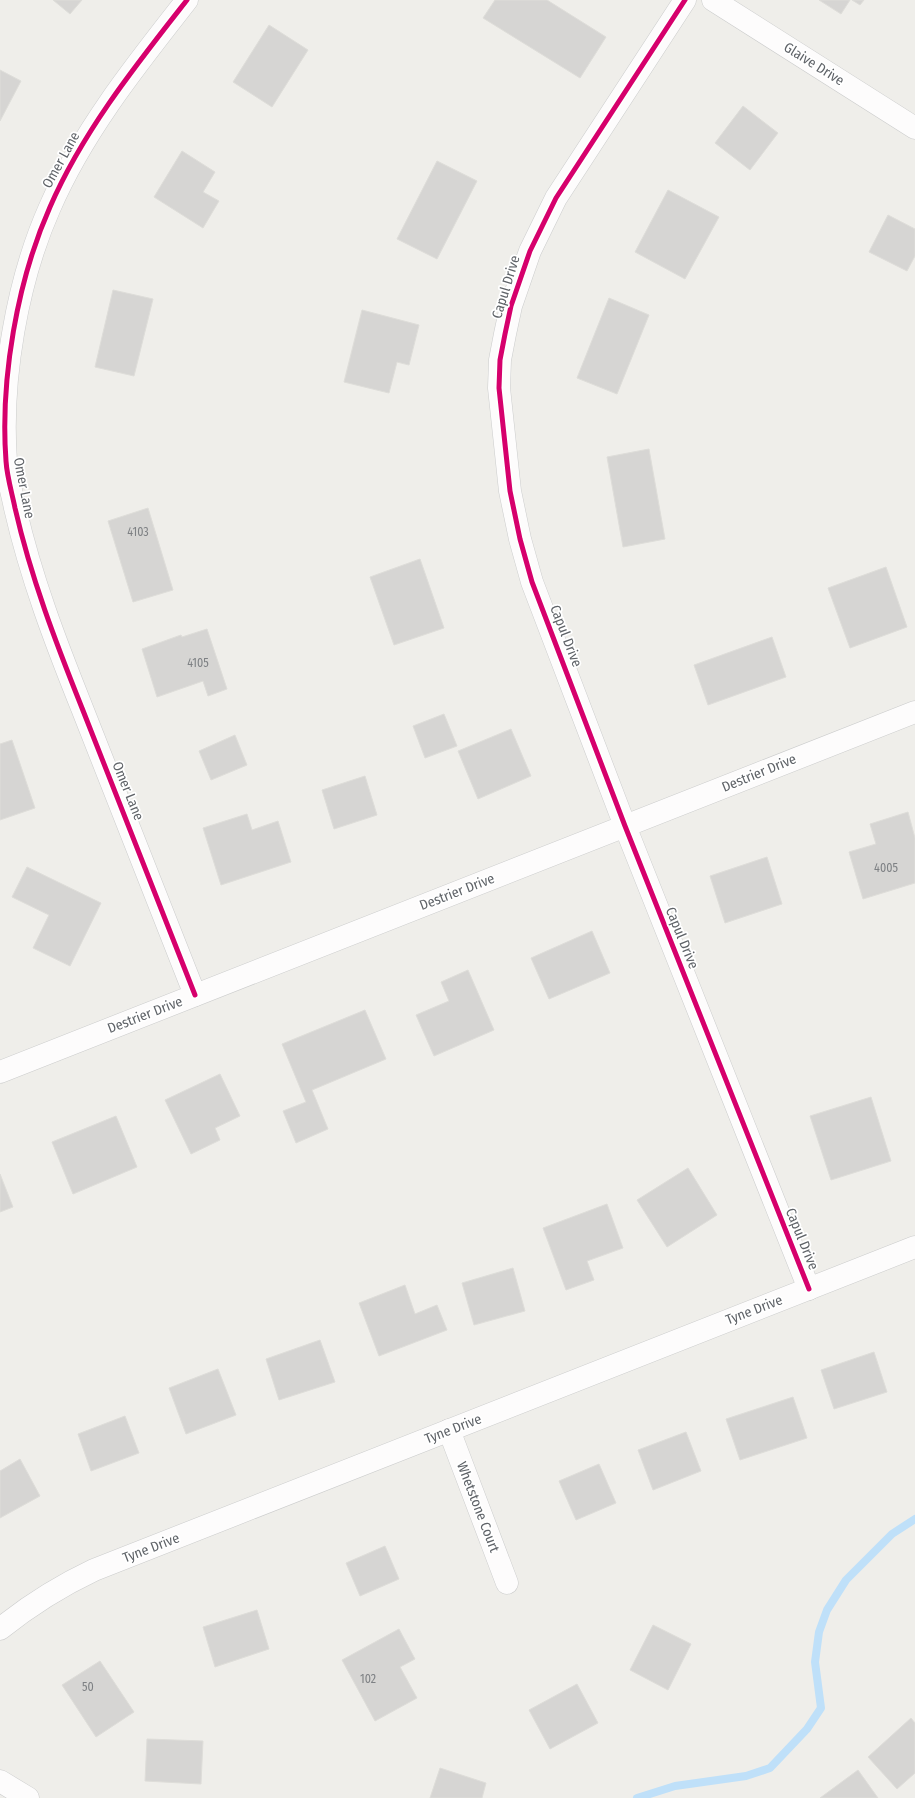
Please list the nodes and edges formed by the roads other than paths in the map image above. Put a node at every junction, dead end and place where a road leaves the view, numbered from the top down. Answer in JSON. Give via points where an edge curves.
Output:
{"nodes":[{"id":1,"x":187,"y":0,"type":"edge"},
{"id":2,"x":685,"y":0,"type":"edge"},
{"id":3,"x":713,"y":0,"type":"edge"},
{"id":4,"x":915,"y":128,"type":"edge"},
{"id":5,"x":915,"y":712,"type":"edge"},
{"id":6,"x":625,"y":826,"type":"junction"},
{"id":7,"x":196,"y":995,"type":"junction"},
{"id":8,"x":0,"y":1072,"type":"edge"},
{"id":9,"x":915,"y":1247,"type":"edge"},
{"id":10,"x":809,"y":1289,"type":"junction"},
{"id":11,"x":449,"y":1430,"type":"junction"},
{"id":12,"x":508,"y":1583,"type":"dead end"},
{"id":13,"x":0,"y":1630,"type":"edge"},
{"id":14,"x":0,"y":1780,"type":"edge"},
{"id":15,"x":28,"y":1798,"type":"edge"}],
"edges":[{"from":1,"to":7,"type":"street","name":"Omer Lane","via":[[93,126],[67,170],[49,209],[19,301],[4,398],[4,437],[10,487],[32,574],[56,642]]},
{"from":2,"to":6,"type":"street","name":"Capul Drive","via":[[556,198],[528,258],[512,306],[500,360],[499,388],[510,491],[520,539],[532,582]]},
{"from":3,"to":4,"type":"street","name":"Glaive Drive"},
{"from":5,"to":6,"type":"street","name":"Destrier Drive"},
{"from":6,"to":7,"type":"street","name":"Destrier Drive"},
{"from":6,"to":10,"type":"street","name":"Capul Drive"},
{"from":7,"to":8,"type":"street","name":"Destrier Drive"},
{"from":9,"to":10,"type":"street","name":"Tyne Drive"},
{"from":10,"to":11,"type":"street","name":"Tyne Drive"},
{"from":11,"to":12,"type":"street","name":"Whetstone Court"},
{"from":11,"to":13,"type":"street","name":"Tyne Drive","via":[[94,1570],[63,1584],[28,1607]]},
{"from":14,"to":15,"type":"street"}]}
